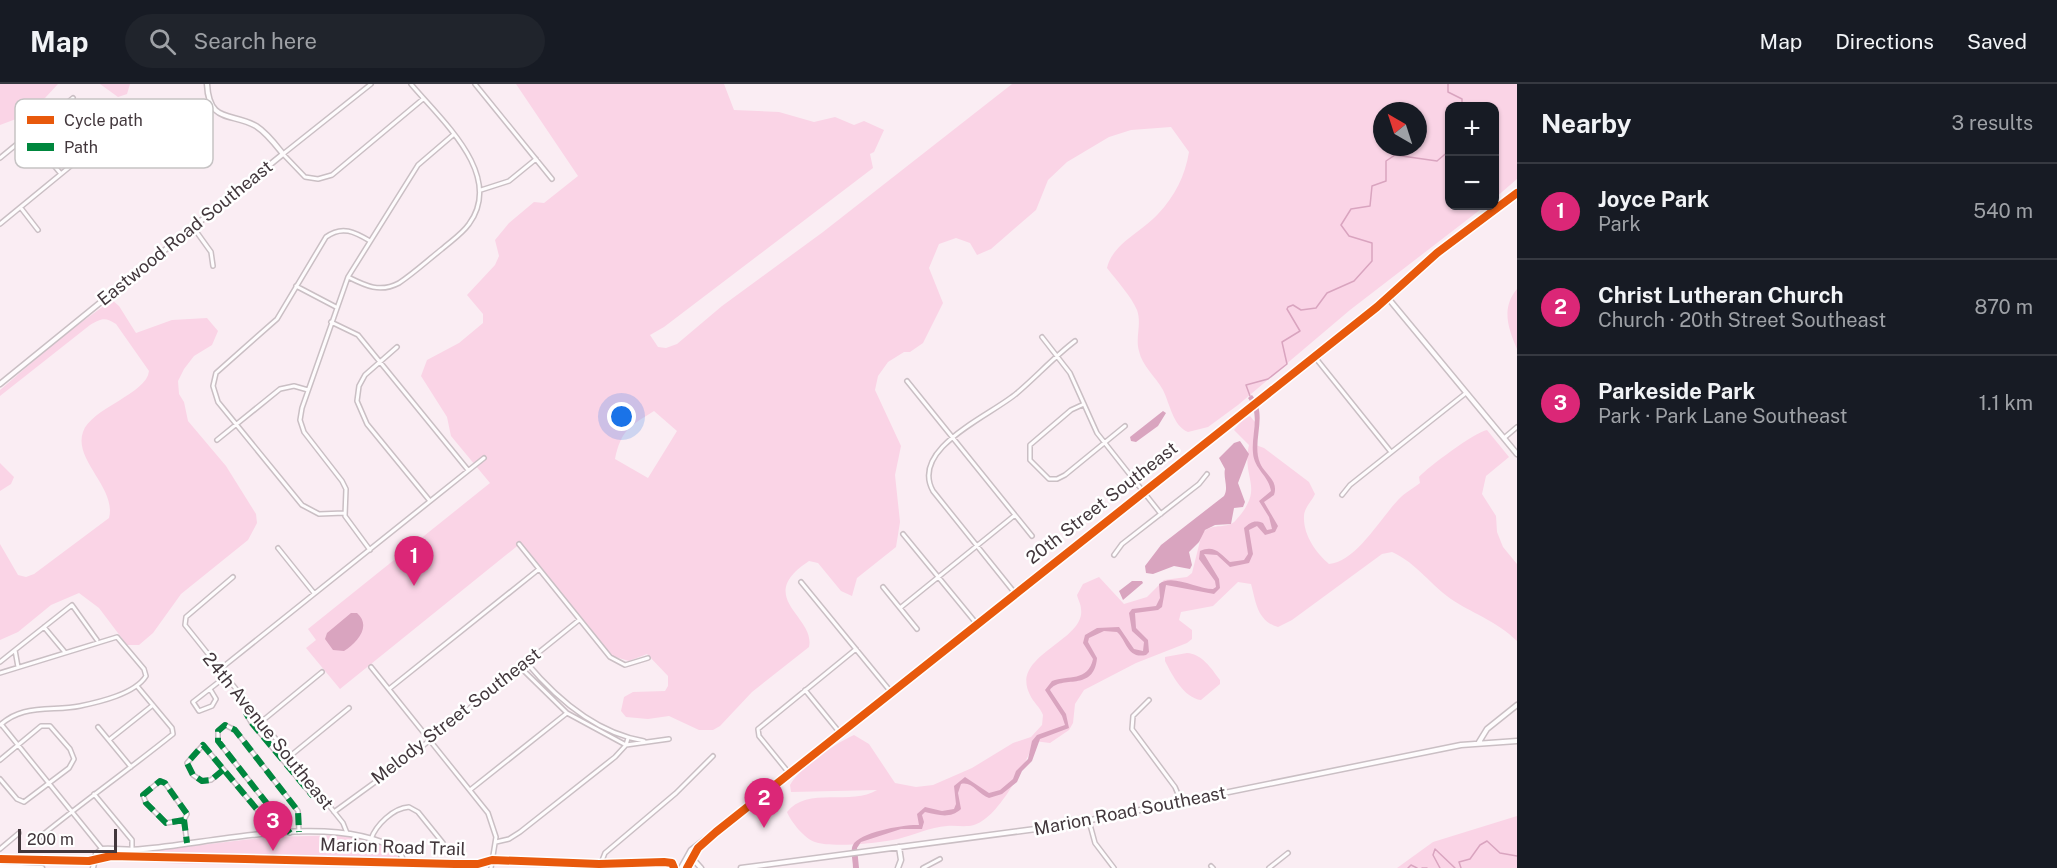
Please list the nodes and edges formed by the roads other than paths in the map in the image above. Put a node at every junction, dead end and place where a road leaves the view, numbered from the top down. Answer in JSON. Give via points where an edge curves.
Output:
{"nodes":[{"id":1,"x":207,"y":84,"type":"edge"},
{"id":2,"x":370,"y":84,"type":"edge"},
{"id":3,"x":411,"y":84,"type":"edge"},
{"id":4,"x":476,"y":84,"type":"edge"},
{"id":5,"x":210,"y":99,"type":"edge"},
{"id":6,"x":423,"y":99,"type":"junction"},
{"id":7,"x":213,"y":107,"type":"edge"},
{"id":8,"x":453,"y":135,"type":"junction"},
{"id":9,"x":15,"y":146,"type":"edge"},
{"id":10,"x":283,"y":154,"type":"junction"},
{"id":11,"x":0,"y":158,"type":"edge"},
{"id":12,"x":536,"y":159,"type":"junction"},
{"id":13,"x":56,"y":168,"type":"edge"},
{"id":14,"x":68,"y":168,"type":"edge"},
{"id":15,"x":61,"y":174,"type":"junction"},
{"id":16,"x":552,"y":179,"type":"dead end"},
{"id":17,"x":481,"y":190,"type":"junction"},
{"id":18,"x":1517,"y":194,"type":"edge"},
{"id":19,"x":20,"y":207,"type":"junction"},
{"id":20,"x":0,"y":224,"type":"edge"},
{"id":21,"x":193,"y":227,"type":"junction"},
{"id":22,"x":38,"y":230,"type":"dead end"},
{"id":23,"x":371,"y":241,"type":"junction"},
{"id":24,"x":213,"y":266,"type":"dead end"},
{"id":25,"x":348,"y":277,"type":"junction"},
{"id":26,"x":296,"y":286,"type":"junction"},
{"id":27,"x":1388,"y":298,"type":"junction"},
{"id":28,"x":336,"y":306,"type":"junction"},
{"id":29,"x":331,"y":322,"type":"junction"},
{"id":30,"x":1042,"y":337,"type":"dead end"},
{"id":31,"x":1075,"y":340,"type":"dead end"},
{"id":32,"x":397,"y":347,"type":"dead end"},
{"id":33,"x":1057,"y":355,"type":"junction"},
{"id":34,"x":1314,"y":356,"type":"junction"},
{"id":35,"x":379,"y":361,"type":"junction"},
{"id":36,"x":907,"y":381,"type":"dead end"},
{"id":37,"x":0,"y":384,"type":"edge"},
{"id":38,"x":308,"y":390,"type":"junction"},
{"id":39,"x":1466,"y":393,"type":"junction"},
{"id":40,"x":1084,"y":404,"type":"junction"},
{"id":41,"x":236,"y":424,"type":"junction"},
{"id":42,"x":1125,"y":426,"type":"dead end"},
{"id":43,"x":1517,"y":427,"type":"edge"},
{"id":44,"x":1504,"y":438,"type":"junction"},
{"id":45,"x":953,"y":439,"type":"junction"},
{"id":46,"x":217,"y":440,"type":"dead end"},
{"id":47,"x":1104,"y":443,"type":"junction"},
{"id":48,"x":1391,"y":452,"type":"junction"},
{"id":49,"x":1517,"y":454,"type":"edge"},
{"id":50,"x":484,"y":458,"type":"dead end"},
{"id":51,"x":468,"y":470,"type":"junction"},
{"id":52,"x":1207,"y":474,"type":"dead end"},
{"id":53,"x":1142,"y":491,"type":"junction"},
{"id":54,"x":1342,"y":495,"type":"dead end"},
{"id":55,"x":430,"y":501,"type":"junction"},
{"id":56,"x":344,"y":513,"type":"junction"},
{"id":57,"x":1161,"y":514,"type":"junction"},
{"id":58,"x":1015,"y":515,"type":"junction"},
{"id":59,"x":903,"y":534,"type":"dead end"},
{"id":60,"x":1032,"y":536,"type":"dead end"},
{"id":61,"x":519,"y":544,"type":"dead end"},
{"id":62,"x":977,"y":546,"type":"junction"},
{"id":63,"x":278,"y":548,"type":"dead end"},
{"id":64,"x":370,"y":550,"type":"junction"},
{"id":65,"x":1114,"y":555,"type":"dead end"},
{"id":66,"x":538,"y":569,"type":"junction"},
{"id":67,"x":233,"y":577,"type":"dead end"},
{"id":68,"x":938,"y":577,"type":"junction"},
{"id":69,"x":801,"y":582,"type":"dead end"},
{"id":70,"x":883,"y":587,"type":"dead end"},
{"id":71,"x":1014,"y":592,"type":"junction"},
{"id":72,"x":315,"y":594,"type":"junction"},
{"id":73,"x":900,"y":608,"type":"junction"},
{"id":74,"x":579,"y":620,"type":"junction"},
{"id":75,"x":976,"y":623,"type":"junction"},
{"id":76,"x":44,"y":627,"type":"junction"},
{"id":77,"x":917,"y":629,"type":"dead end"},
{"id":78,"x":97,"y":641,"type":"junction"},
{"id":79,"x":856,"y":649,"type":"junction"},
{"id":80,"x":15,"y":650,"type":"junction"},
{"id":81,"x":64,"y":652,"type":"junction"},
{"id":82,"x":648,"y":658,"type":"dead end"},
{"id":83,"x":0,"y":662,"type":"edge"},
{"id":84,"x":526,"y":662,"type":"junction"},
{"id":85,"x":18,"y":667,"type":"junction"},
{"id":86,"x":371,"y":667,"type":"dead end"},
{"id":87,"x":520,"y":667,"type":"junction"},
{"id":88,"x":219,"y":670,"type":"junction"},
{"id":89,"x":322,"y":672,"type":"dead end"},
{"id":90,"x":0,"y":673,"type":"edge"},
{"id":91,"x":225,"y":677,"type":"junction"},
{"id":92,"x":137,"y":686,"type":"junction"},
{"id":93,"x":210,"y":689,"type":"junction"},
{"id":94,"x":389,"y":689,"type":"junction"},
{"id":95,"x":805,"y":690,"type":"junction"},
{"id":96,"x":891,"y":692,"type":"junction"},
{"id":97,"x":1149,"y":700,"type":"dead end"},
{"id":98,"x":153,"y":705,"type":"junction"},
{"id":99,"x":1517,"y":705,"type":"edge"},
{"id":100,"x":249,"y":707,"type":"junction"},
{"id":101,"x":349,"y":708,"type":"dead end"},
{"id":102,"x":567,"y":713,"type":"junction"},
{"id":103,"x":261,"y":722,"type":"junction"},
{"id":104,"x":1,"y":724,"type":"edge"},
{"id":105,"x":98,"y":727,"type":"dead end"},
{"id":106,"x":840,"y":733,"type":"junction"},
{"id":107,"x":628,"y":738,"type":"junction"},
{"id":108,"x":669,"y":739,"type":"dead end"},
{"id":109,"x":109,"y":740,"type":"junction"},
{"id":110,"x":430,"y":740,"type":"junction"},
{"id":111,"x":648,"y":741,"type":"junction"},
{"id":112,"x":1517,"y":741,"type":"edge"},
{"id":113,"x":1479,"y":742,"type":"junction"},
{"id":114,"x":18,"y":744,"type":"junction"},
{"id":115,"x":626,"y":745,"type":"junction"},
{"id":116,"x":713,"y":756,"type":"dead end"},
{"id":117,"x":289,"y":757,"type":"junction"},
{"id":118,"x":0,"y":760,"type":"edge"},
{"id":119,"x":284,"y":761,"type":"junction"},
{"id":120,"x":132,"y":768,"type":"junction"},
{"id":121,"x":223,"y":770,"type":"junction"},
{"id":122,"x":789,"y":773,"type":"junction"},
{"id":123,"x":0,"y":779,"type":"edge"},
{"id":124,"x":49,"y":783,"type":"junction"},
{"id":125,"x":470,"y":790,"type":"junction"},
{"id":126,"x":94,"y":794,"type":"junction"},
{"id":127,"x":321,"y":796,"type":"junction"},
{"id":128,"x":1181,"y":803,"type":"junction"},
{"id":129,"x":72,"y":810,"type":"junction"},
{"id":130,"x":333,"y":812,"type":"junction"},
{"id":131,"x":184,"y":820,"type":"junction"},
{"id":132,"x":1089,"y":821,"type":"junction"},
{"id":133,"x":298,"y":832,"type":"junction"},
{"id":134,"x":19,"y":833,"type":"dead end"},
{"id":135,"x":290,"y":833,"type":"junction"},
{"id":136,"x":347,"y":833,"type":"junction"},
{"id":137,"x":272,"y":834,"type":"junction"},
{"id":138,"x":371,"y":839,"type":"junction"},
{"id":139,"x":708,"y":839,"type":"junction"},
{"id":140,"x":34,"y":841,"type":"dead end"},
{"id":141,"x":496,"y":842,"type":"junction"},
{"id":142,"x":187,"y":843,"type":"junction"},
{"id":143,"x":442,"y":843,"type":"dead end"},
{"id":144,"x":899,"y":847,"type":"junction"},
{"id":145,"x":0,"y":849,"type":"edge"},
{"id":146,"x":102,"y":849,"type":"junction"},
{"id":147,"x":132,"y":850,"type":"junction"},
{"id":148,"x":1288,"y":853,"type":"dead end"},
{"id":149,"x":692,"y":858,"type":"junction"},
{"id":150,"x":940,"y":859,"type":"dead end"},
{"id":151,"x":0,"y":866,"type":"edge"},
{"id":152,"x":42,"y":868,"type":"edge"},
{"id":153,"x":93,"y":868,"type":"edge"},
{"id":154,"x":405,"y":868,"type":"edge"},
{"id":155,"x":491,"y":868,"type":"edge"},
{"id":156,"x":599,"y":868,"type":"edge"},
{"id":157,"x":681,"y":868,"type":"edge"},
{"id":158,"x":687,"y":868,"type":"edge"},
{"id":159,"x":701,"y":868,"type":"edge"},
{"id":160,"x":741,"y":868,"type":"edge"},
{"id":161,"x":898,"y":868,"type":"edge"},
{"id":162,"x":922,"y":868,"type":"edge"},
{"id":163,"x":1114,"y":868,"type":"edge"},
{"id":164,"x":1269,"y":868,"type":"edge"}],
"edges":[{"from":1,"to":5,"type":"street"},
{"from":2,"to":10,"type":"street","name":"Eastwood Road Southeast"},
{"from":3,"to":6,"type":"street"},
{"from":4,"to":12,"type":"street"},
{"from":6,"to":8,"type":"street"},
{"from":6,"to":10,"type":"street","via":[[332,175],[305,177]]},
{"from":7,"to":10,"type":"street","via":[[218,113],[258,127]]},
{"from":8,"to":17,"type":"street","via":[[474,163]]},
{"from":8,"to":23,"type":"street","via":[[418,165]]},
{"from":9,"to":11,"type":"street"},
{"from":10,"to":21,"type":"street","name":"Eastwood Road Southeast"},
{"from":12,"to":16,"type":"street"},
{"from":12,"to":17,"type":"street","via":[[509,181]]},
{"from":13,"to":15,"type":"street"},
{"from":14,"to":15,"type":"street"},
{"from":15,"to":19,"type":"street"},
{"from":17,"to":25,"type":"street","via":[[468,225],[405,280],[380,289]]},
{"from":18,"to":27,"type":"street","name":"20th Street Southeast","via":[[1437,253]]},
{"from":19,"to":20,"type":"street"},
{"from":19,"to":22,"type":"street"},
{"from":21,"to":24,"type":"street","via":[[211,252]]},
{"from":21,"to":37,"type":"street","name":"Eastwood Road Southeast"},
{"from":23,"to":25,"type":"street"},
{"from":23,"to":26,"type":"street","via":[[349,230],[330,234]]},
{"from":25,"to":28,"type":"street"},
{"from":26,"to":28,"type":"street"},
{"from":26,"to":41,"type":"street","via":[[271,326],[223,365],[214,378],[215,397]]},
{"from":27,"to":34,"type":"street","name":"20th Street Southeast"},
{"from":27,"to":39,"type":"street"},
{"from":28,"to":29,"type":"street"},
{"from":29,"to":35,"type":"street","via":[[358,334]]},
{"from":29,"to":38,"type":"street"},
{"from":30,"to":33,"type":"street"},
{"from":31,"to":33,"type":"street"},
{"from":32,"to":35,"type":"street"},
{"from":33,"to":40,"type":"street"},
{"from":33,"to":45,"type":"street","via":[[1019,392]]},
{"from":34,"to":48,"type":"street"},
{"from":34,"to":53,"type":"street","name":"20th Street Southeast"},
{"from":35,"to":51,"type":"street"},
{"from":35,"to":55,"type":"street","via":[[361,381],[357,401],[360,413]]},
{"from":36,"to":45,"type":"street"},
{"from":38,"to":41,"type":"street","via":[[294,386],[280,389]]},
{"from":38,"to":56,"type":"street","via":[[301,424],[306,437],[345,486]]},
{"from":39,"to":44,"type":"street"},
{"from":39,"to":48,"type":"street"},
{"from":40,"to":47,"type":"street"},
{"from":40,"to":47,"type":"street","via":[[1036,437],[1030,445],[1030,460],[1049,479],[1057,479]]},
{"from":41,"to":46,"type":"street"},
{"from":41,"to":56,"type":"street","via":[[306,509]]},
{"from":42,"to":47,"type":"street"},
{"from":43,"to":44,"type":"street"},
{"from":44,"to":49,"type":"street"},
{"from":45,"to":58,"type":"street"},
{"from":45,"to":62,"type":"street","via":[[936,454],[927,472],[933,491]]},
{"from":47,"to":53,"type":"street"},
{"from":48,"to":54,"type":"street"},
{"from":50,"to":51,"type":"street"},
{"from":51,"to":55,"type":"street"},
{"from":52,"to":57,"type":"street"},
{"from":53,"to":57,"type":"street"},
{"from":53,"to":71,"type":"street","name":"20th Street Southeast"},
{"from":55,"to":64,"type":"street"},
{"from":56,"to":64,"type":"street"},
{"from":57,"to":65,"type":"street","via":[[1122,544]]},
{"from":58,"to":60,"type":"street"},
{"from":58,"to":62,"type":"street"},
{"from":59,"to":68,"type":"street"},
{"from":61,"to":66,"type":"street"},
{"from":62,"to":68,"type":"street"},
{"from":62,"to":71,"type":"street"},
{"from":63,"to":72,"type":"street"},
{"from":64,"to":72,"type":"street"},
{"from":66,"to":74,"type":"street"},
{"from":66,"to":94,"type":"street"},
{"from":67,"to":88,"type":"street","name":"24th Avenue Southeast","via":[[185,621],[188,631]]},
{"from":68,"to":73,"type":"street"},
{"from":68,"to":75,"type":"street"},
{"from":69,"to":79,"type":"street"},
{"from":70,"to":73,"type":"street"},
{"from":71,"to":75,"type":"street","name":"20th Street Southeast"},
{"from":72,"to":88,"type":"street"},
{"from":73,"to":77,"type":"street"},
{"from":74,"to":82,"type":"street","via":[[615,661],[632,665]]},
{"from":74,"to":84,"type":"street","name":"Melody Street Southeast"},
{"from":75,"to":96,"type":"street","name":"20th Street Southeast"},
{"from":76,"to":78,"type":"street","via":[[72,605]]},
{"from":76,"to":80,"type":"street"},
{"from":76,"to":81,"type":"street"},
{"from":78,"to":81,"type":"street"},
{"from":78,"to":92,"type":"street","via":[[117,637],[144,669],[146,676]]},
{"from":79,"to":95,"type":"street"},
{"from":79,"to":96,"type":"street"},
{"from":80,"to":83,"type":"street"},
{"from":80,"to":85,"type":"street"},
{"from":81,"to":85,"type":"street"},
{"from":84,"to":87,"type":"street","name":"Melody Street Southeast"},
{"from":84,"to":107,"type":"street","via":[[573,708]]},
{"from":85,"to":90,"type":"street"},
{"from":86,"to":94,"type":"street"},
{"from":87,"to":102,"type":"street"},
{"from":87,"to":110,"type":"street","name":"Melody Street Southeast"},
{"from":88,"to":91,"type":"street","name":"24th Avenue Southeast"},
{"from":89,"to":103,"type":"street"},
{"from":91,"to":93,"type":"street"},
{"from":91,"to":100,"type":"street","name":"24th Avenue Southeast"},
{"from":92,"to":98,"type":"street"},
{"from":92,"to":104,"type":"street","via":[[78,707],[22,712]]},
{"from":93,"to":93,"type":"street","via":[[216,699],[212,706],[198,711],[193,702]]},
{"from":94,"to":110,"type":"street"},
{"from":95,"to":106,"type":"street"},
{"from":95,"to":122,"type":"street","via":[[758,729]]},
{"from":96,"to":106,"type":"street","name":"20th Street Southeast"},
{"from":97,"to":128,"type":"street","via":[[1133,716],[1132,729],[1177,789]]},
{"from":98,"to":109,"type":"street"},
{"from":98,"to":120,"type":"street","via":[[173,734]]},
{"from":99,"to":113,"type":"street","via":[[1487,729]]},
{"from":100,"to":103,"type":"street","name":"24th Avenue Southeast"},
{"from":100,"to":119,"type":"street","via":[[248,717]]},
{"from":101,"to":117,"type":"street"},
{"from":102,"to":115,"type":"street"},
{"from":102,"to":125,"type":"street"},
{"from":103,"to":117,"type":"street","name":"24th Avenue Southeast"},
{"from":104,"to":114,"type":"street"},
{"from":105,"to":109,"type":"street"},
{"from":106,"to":122,"type":"street","name":"20th Street Southeast"},
{"from":107,"to":111,"type":"street"},
{"from":107,"to":115,"type":"street"},
{"from":108,"to":111,"type":"street"},
{"from":109,"to":120,"type":"street"},
{"from":110,"to":125,"type":"street"},
{"from":110,"to":130,"type":"street","name":"Melody Street Southeast"},
{"from":111,"to":115,"type":"street"},
{"from":112,"to":113,"type":"street","name":"Marion Road Southeast"},
{"from":113,"to":128,"type":"street","name":"Marion Road Southeast"},
{"from":114,"to":118,"type":"street"},
{"from":114,"to":124,"type":"street"},
{"from":114,"to":124,"type":"street","via":[[41,726],[50,726],[70,749],[74,759],[69,768]]},
{"from":115,"to":141,"type":"street","via":[[520,832]]},
{"from":116,"to":156,"type":"street","via":[[676,794],[604,853]]},
{"from":117,"to":119,"type":"street"},
{"from":117,"to":127,"type":"street","name":"24th Avenue Southeast"},
{"from":119,"to":127,"type":"street","via":[[312,795]]},
{"from":120,"to":126,"type":"street"},
{"from":121,"to":121,"type":"street","via":[[211,780],[202,781],[187,763],[203,746]]},
{"from":121,"to":137,"type":"street","via":[[270,825]]},
{"from":122,"to":139,"type":"street","name":"20th Street Southeast"},
{"from":123,"to":124,"type":"street","via":[[24,802]]},
{"from":124,"to":129,"type":"street"},
{"from":125,"to":141,"type":"street","via":[[493,822]]},
{"from":126,"to":129,"type":"street"},
{"from":126,"to":147,"type":"street","via":[[132,840]]},
{"from":127,"to":130,"type":"street","name":"24th Avenue Southeast"},
{"from":128,"to":132,"type":"street","name":"Marion Road Southeast"},
{"from":129,"to":140,"type":"street"},
{"from":129,"to":146,"type":"street"},
{"from":130,"to":136,"type":"street","name":"24th Avenue Southeast"},
{"from":131,"to":131,"type":"street","via":[[166,823],[143,795],[160,781],[165,783],[185,809]]},
{"from":131,"to":142,"type":"street"},
{"from":132,"to":144,"type":"street","name":"Marion Road Southeast"},
{"from":132,"to":163,"type":"street","via":[[1095,843]]},
{"from":133,"to":135,"type":"street"},
{"from":133,"to":135,"type":"street","via":[[298,811],[235,730],[225,725],[218,731],[218,741]]},
{"from":133,"to":136,"type":"street"},
{"from":134,"to":145,"type":"street"},
{"from":135,"to":137,"type":"street"},
{"from":136,"to":138,"type":"street"},
{"from":137,"to":142,"type":"street"},
{"from":138,"to":143,"type":"street","via":[[380,824],[409,807],[418,812]]},
{"from":138,"to":154,"type":"street","via":[[400,851]]},
{"from":139,"to":149,"type":"street","name":"20th Street Southeast"},
{"from":139,"to":157,"type":"street","name":"20th Street Southeast","via":[[693,847]]},
{"from":141,"to":155,"type":"street"},
{"from":142,"to":147,"type":"street"},
{"from":144,"to":160,"type":"street","name":"Marion Road Southeast"},
{"from":144,"to":161,"type":"street"},
{"from":146,"to":147,"type":"street"},
{"from":146,"to":153,"type":"street","via":[[96,854]]},
{"from":148,"to":164,"type":"street"},
{"from":149,"to":158,"type":"street","name":"20th Street Southeast"},
{"from":149,"to":159,"type":"street"},
{"from":150,"to":162,"type":"street"},
{"from":151,"to":152,"type":"street"}]}
